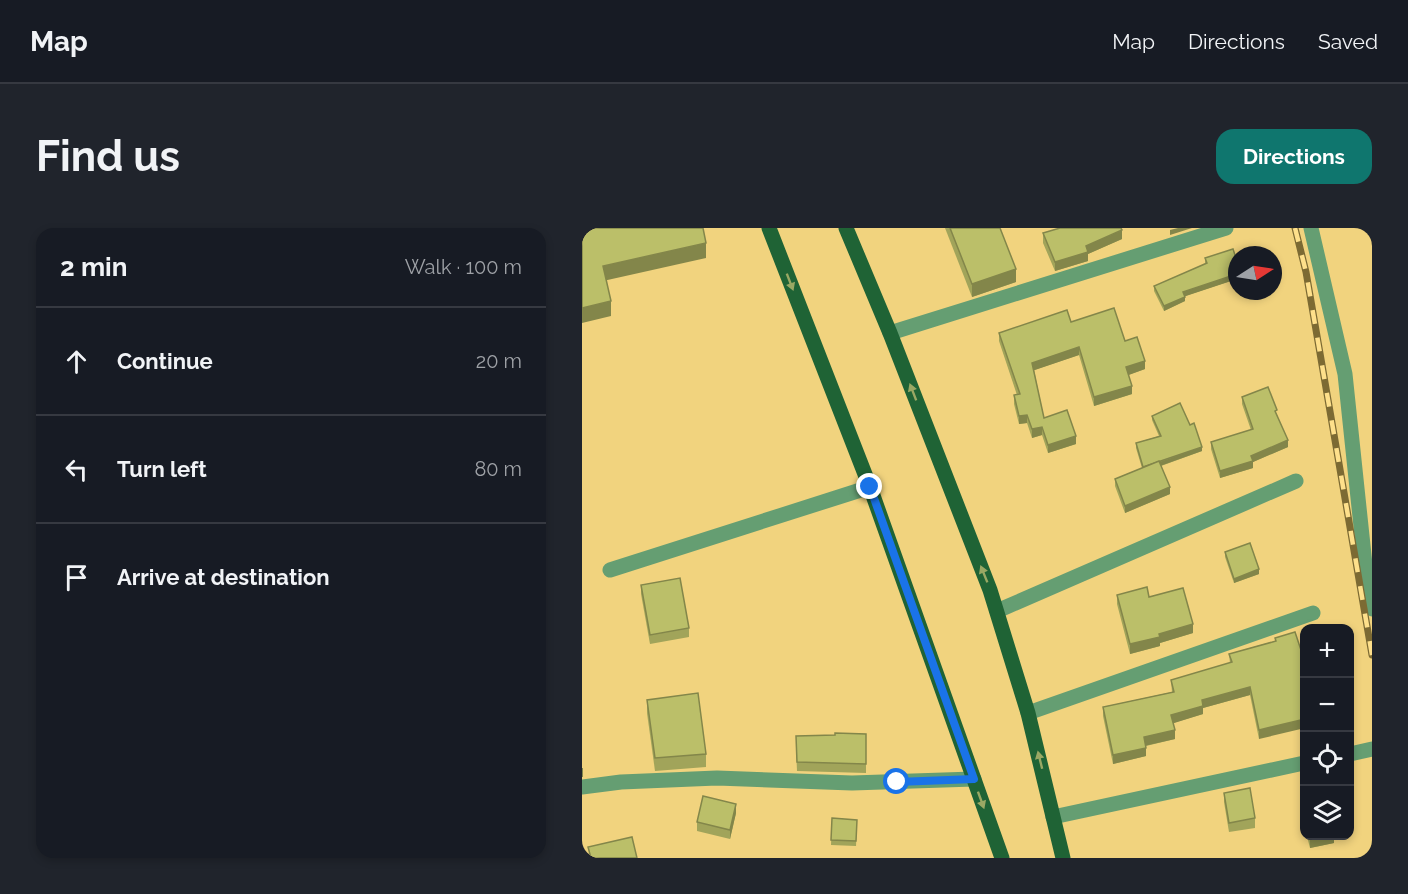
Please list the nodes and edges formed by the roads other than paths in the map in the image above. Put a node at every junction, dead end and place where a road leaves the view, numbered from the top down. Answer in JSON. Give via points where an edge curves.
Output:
{"nodes":[{"id":1,"x":769,"y":228,"type":"edge"},
{"id":2,"x":846,"y":228,"type":"edge"},
{"id":3,"x":1226,"y":228,"type":"edge"},
{"id":4,"x":1311,"y":228,"type":"edge"},
{"id":5,"x":890,"y":333,"type":"junction"},
{"id":6,"x":1296,"y":481,"type":"dead end"},
{"id":7,"x":870,"y":487,"type":"junction"},
{"id":8,"x":610,"y":570,"type":"dead end"},
{"id":9,"x":1372,"y":609,"type":"edge"},
{"id":10,"x":997,"y":611,"type":"junction"},
{"id":11,"x":1313,"y":614,"type":"dead end"},
{"id":12,"x":1028,"y":713,"type":"junction"},
{"id":13,"x":1372,"y":749,"type":"edge"},
{"id":14,"x":1354,"y":753,"type":"edge"},
{"id":15,"x":1300,"y":765,"type":"edge"},
{"id":16,"x":974,"y":779,"type":"junction"},
{"id":17,"x":582,"y":788,"type":"edge"},
{"id":18,"x":1053,"y":817,"type":"junction"},
{"id":19,"x":1002,"y":858,"type":"edge"},
{"id":20,"x":1063,"y":858,"type":"edge"}],
"edges":[{"from":1,"to":7,"type":"main road","one_way":true},
{"from":2,"to":5,"type":"main road"},
{"from":3,"to":5,"type":"street"},
{"from":4,"to":9,"type":"street","via":[[1345,374]]},
{"from":10,"to":5,"type":"main road","one_way":true},
{"from":6,"to":10,"type":"street"},
{"from":7,"to":8,"type":"street"},
{"from":7,"to":16,"type":"main road"},
{"from":10,"to":12,"type":"main road"},
{"from":11,"to":12,"type":"street"},
{"from":18,"to":12,"type":"main road","one_way":true},
{"from":13,"to":14,"type":"street"},
{"from":15,"to":18,"type":"street"},
{"from":16,"to":17,"type":"street","via":[[852,783],[717,778],[621,782]]},
{"from":16,"to":19,"type":"main road","one_way":true},
{"from":18,"to":20,"type":"main road"}]}
